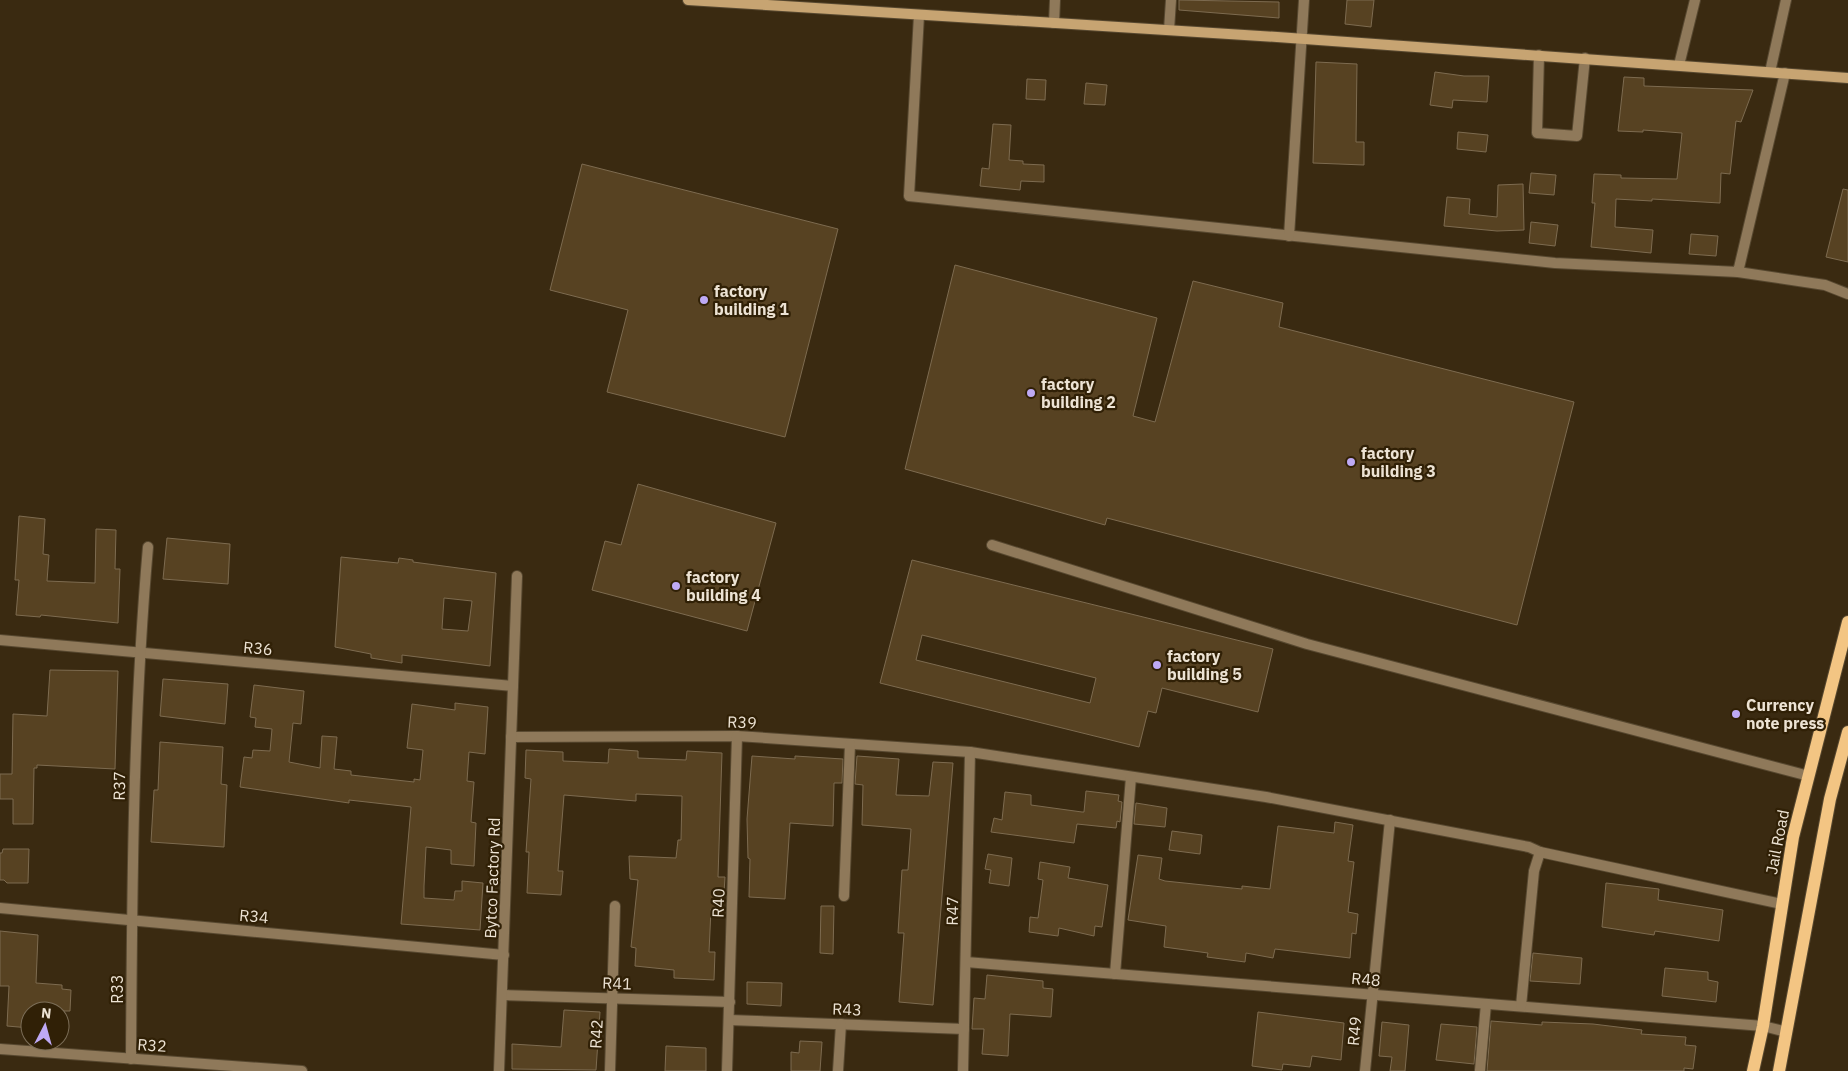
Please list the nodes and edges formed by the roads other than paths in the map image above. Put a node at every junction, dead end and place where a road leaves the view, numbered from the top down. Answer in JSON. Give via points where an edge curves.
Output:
{"nodes":[{"id":1,"x":688,"y":0,"type":"edge"},
{"id":2,"x":1055,"y":0,"type":"edge"},
{"id":3,"x":1171,"y":0,"type":"edge"},
{"id":4,"x":1304,"y":0,"type":"edge"},
{"id":5,"x":1695,"y":0,"type":"edge"},
{"id":6,"x":1786,"y":0,"type":"edge"},
{"id":7,"x":718,"y":1,"type":"edge"},
{"id":8,"x":919,"y":14,"type":"junction"},
{"id":9,"x":1054,"y":23,"type":"junction"},
{"id":10,"x":1169,"y":30,"type":"junction"},
{"id":11,"x":1302,"y":39,"type":"junction"},
{"id":12,"x":1539,"y":55,"type":"junction"},
{"id":13,"x":1585,"y":58,"type":"junction"},
{"id":14,"x":1679,"y":65,"type":"junction"},
{"id":15,"x":1770,"y":72,"type":"junction"},
{"id":16,"x":1785,"y":73,"type":"junction"},
{"id":17,"x":1848,"y":78,"type":"edge"},
{"id":18,"x":1289,"y":236,"type":"junction"},
{"id":19,"x":1738,"y":272,"type":"junction"},
{"id":20,"x":1848,"y":294,"type":"edge"},
{"id":21,"x":992,"y":545,"type":"dead end"},
{"id":22,"x":148,"y":548,"type":"dead end"},
{"id":23,"x":517,"y":576,"type":"dead end"},
{"id":24,"x":1848,"y":622,"type":"edge"},
{"id":25,"x":0,"y":640,"type":"edge"},
{"id":26,"x":139,"y":652,"type":"junction"},
{"id":27,"x":513,"y":686,"type":"junction"},
{"id":28,"x":1848,"y":732,"type":"edge"},
{"id":29,"x":737,"y":736,"type":"junction"},
{"id":30,"x":511,"y":737,"type":"junction"},
{"id":31,"x":850,"y":744,"type":"junction"},
{"id":32,"x":970,"y":752,"type":"junction"},
{"id":33,"x":1809,"y":776,"type":"junction"},
{"id":34,"x":1131,"y":777,"type":"junction"},
{"id":35,"x":1390,"y":820,"type":"junction"},
{"id":36,"x":1540,"y":852,"type":"junction"},
{"id":37,"x":844,"y":896,"type":"dead end"},
{"id":38,"x":1782,"y":904,"type":"junction"},
{"id":39,"x":615,"y":906,"type":"dead end"},
{"id":40,"x":0,"y":908,"type":"edge"},
{"id":41,"x":132,"y":920,"type":"junction"},
{"id":42,"x":504,"y":955,"type":"junction"},
{"id":43,"x":966,"y":962,"type":"junction"},
{"id":44,"x":1115,"y":974,"type":"junction"},
{"id":45,"x":1372,"y":994,"type":"junction"},
{"id":46,"x":503,"y":995,"type":"junction"},
{"id":47,"x":613,"y":998,"type":"junction"},
{"id":48,"x":730,"y":1002,"type":"junction"},
{"id":49,"x":1486,"y":1004,"type":"junction"},
{"id":50,"x":1521,"y":1006,"type":"junction"},
{"id":51,"x":730,"y":1020,"type":"junction"},
{"id":52,"x":840,"y":1024,"type":"junction"},
{"id":53,"x":1763,"y":1026,"type":"junction"},
{"id":54,"x":964,"y":1029,"type":"junction"},
{"id":55,"x":1787,"y":1032,"type":"junction"},
{"id":56,"x":0,"y":1050,"type":"edge"},
{"id":57,"x":131,"y":1059,"type":"junction"},
{"id":58,"x":1480,"y":1070,"type":"dead end"},
{"id":59,"x":302,"y":1071,"type":"edge"},
{"id":60,"x":499,"y":1071,"type":"edge"},
{"id":61,"x":610,"y":1071,"type":"edge"},
{"id":62,"x":727,"y":1071,"type":"edge"},
{"id":63,"x":838,"y":1071,"type":"edge"},
{"id":64,"x":963,"y":1071,"type":"edge"},
{"id":65,"x":1365,"y":1071,"type":"edge"},
{"id":66,"x":1754,"y":1071,"type":"edge"},
{"id":67,"x":1779,"y":1071,"type":"edge"}],
"edges":[{"from":1,"to":7,"type":"street"},
{"from":2,"to":9,"type":"street"},
{"from":3,"to":10,"type":"street"},
{"from":4,"to":11,"type":"street"},
{"from":5,"to":14,"type":"street"},
{"from":6,"to":15,"type":"street"},
{"from":7,"to":8,"type":"street"},
{"from":8,"to":9,"type":"street"},
{"from":8,"to":18,"type":"street","via":[[909,196]]},
{"from":9,"to":10,"type":"street"},
{"from":10,"to":11,"type":"street"},
{"from":11,"to":12,"type":"street"},
{"from":11,"to":18,"type":"street"},
{"from":12,"to":13,"type":"street"},
{"from":12,"to":13,"type":"street","via":[[1537,133],[1577,136]]},
{"from":13,"to":14,"type":"street"},
{"from":14,"to":15,"type":"street"},
{"from":15,"to":16,"type":"street"},
{"from":16,"to":17,"type":"street"},
{"from":16,"to":19,"type":"street"},
{"from":18,"to":19,"type":"street","via":[[1555,263]]},
{"from":19,"to":20,"type":"street","via":[[1826,285]]},
{"from":21,"to":33,"type":"street","via":[[1307,644]]},
{"from":22,"to":26,"type":"street","name":"R37"},
{"from":23,"to":27,"type":"street","name":"Bytco Factory Rd"},
{"from":24,"to":33,"type":"main road","name":"Jail Road"},
{"from":25,"to":26,"type":"street","name":"R36"},
{"from":26,"to":27,"type":"street","name":"R36"},
{"from":26,"to":41,"type":"street","name":"R37"},
{"from":27,"to":30,"type":"street","name":"Bytco Factory Rd"},
{"from":28,"to":55,"type":"main road","via":[[1830,799]]},
{"from":29,"to":30,"type":"street","name":"R39"},
{"from":29,"to":31,"type":"street","name":"R39"},
{"from":29,"to":48,"type":"street","name":"R40"},
{"from":30,"to":42,"type":"street","name":"Bytco Factory Rd"},
{"from":31,"to":32,"type":"street","name":"R39"},
{"from":31,"to":37,"type":"street"},
{"from":32,"to":34,"type":"street","name":"R39"},
{"from":32,"to":43,"type":"street","name":"R47"},
{"from":33,"to":38,"type":"main road","name":"Jail Road","via":[[1793,837]]},
{"from":34,"to":35,"type":"street","name":"R39"},
{"from":34,"to":44,"type":"street"},
{"from":35,"to":36,"type":"street","name":"R39","via":[[1529,847]]},
{"from":35,"to":45,"type":"street","name":"R49"},
{"from":36,"to":38,"type":"street","name":"R39"},
{"from":36,"to":50,"type":"street","via":[[1534,871]]},
{"from":38,"to":53,"type":"main road","name":"Jail Road"},
{"from":39,"to":47,"type":"street","name":"R42"},
{"from":40,"to":41,"type":"street","name":"R34"},
{"from":41,"to":42,"type":"street","name":"R34"},
{"from":41,"to":57,"type":"street","name":"R33"},
{"from":42,"to":46,"type":"street","name":"Bytco Factory Rd"},
{"from":43,"to":44,"type":"street","name":"R48"},
{"from":43,"to":54,"type":"street","name":"R47"},
{"from":44,"to":45,"type":"street","name":"R48"},
{"from":45,"to":49,"type":"street","name":"R48"},
{"from":45,"to":65,"type":"street","name":"R49"},
{"from":46,"to":47,"type":"street","name":"R41"},
{"from":46,"to":60,"type":"street","name":"Bytco Factory Rd"},
{"from":47,"to":48,"type":"street","name":"R41"},
{"from":47,"to":61,"type":"street","name":"R42"},
{"from":48,"to":51,"type":"street","name":"R40"},
{"from":49,"to":50,"type":"street","name":"R48"},
{"from":49,"to":58,"type":"street"},
{"from":50,"to":53,"type":"street","name":"R48"},
{"from":51,"to":52,"type":"street","name":"R43"},
{"from":51,"to":62,"type":"street","name":"R40"},
{"from":52,"to":54,"type":"street","name":"R43"},
{"from":52,"to":63,"type":"street"},
{"from":53,"to":55,"type":"street","name":"R48"},
{"from":53,"to":66,"type":"main road","name":"Jail Road"},
{"from":54,"to":64,"type":"street","name":"R47"},
{"from":55,"to":67,"type":"main road"},
{"from":56,"to":57,"type":"street","name":"R32"},
{"from":57,"to":59,"type":"street","name":"R32"}]}
